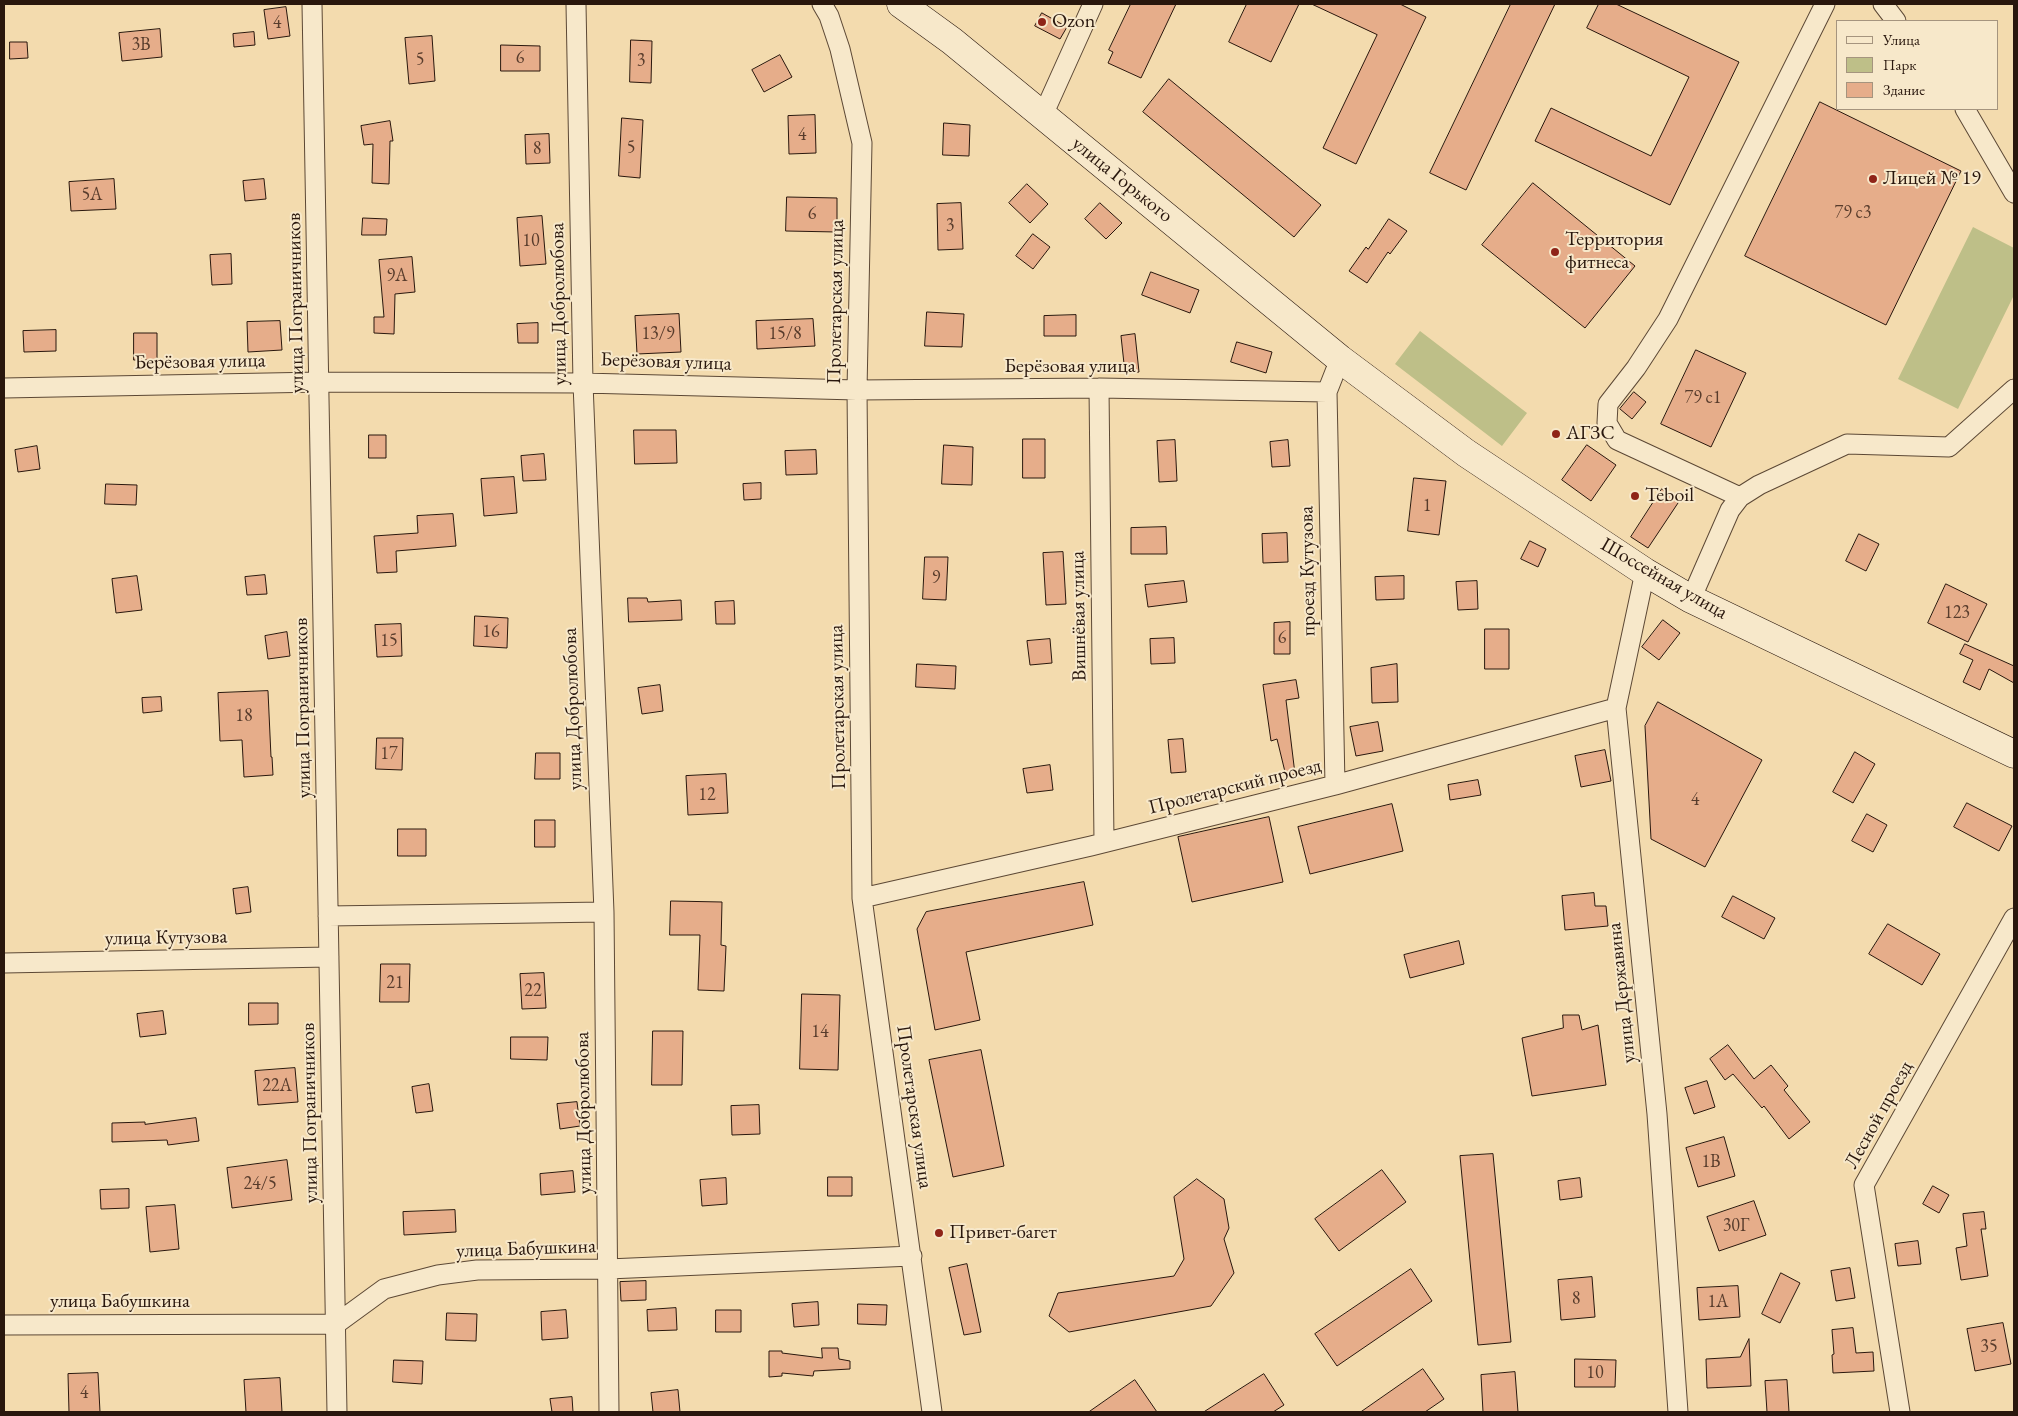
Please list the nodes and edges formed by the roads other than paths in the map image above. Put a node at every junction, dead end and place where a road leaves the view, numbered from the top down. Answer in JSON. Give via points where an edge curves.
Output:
{"nodes":[{"id":1,"x":312,"y":4,"type":"edge"},
{"id":2,"x":576,"y":4,"type":"edge"},
{"id":3,"x":822,"y":4,"type":"edge"},
{"id":4,"x":901,"y":4,"type":"edge"},
{"id":5,"x":1093,"y":4,"type":"edge"},
{"id":6,"x":1825,"y":4,"type":"edge"},
{"id":7,"x":1883,"y":4,"type":"edge"},
{"id":8,"x":1895,"y":20,"type":"edge"},
{"id":9,"x":1966,"y":110,"type":"edge"},
{"id":10,"x":1043,"y":115,"type":"junction"},
{"id":11,"x":2014,"y":193,"type":"edge"},
{"id":12,"x":1340,"y":358,"type":"junction"},
{"id":13,"x":320,"y":382,"type":"junction"},
{"id":14,"x":582,"y":383,"type":"junction"},
{"id":15,"x":4,"y":388,"type":"edge"},
{"id":16,"x":1099,"y":388,"type":"junction"},
{"id":17,"x":2014,"y":389,"type":"edge"},
{"id":18,"x":857,"y":390,"type":"junction"},
{"id":19,"x":1326,"y":392,"type":"junction"},
{"id":20,"x":1740,"y":498,"type":"junction"},
{"id":21,"x":1645,"y":572,"type":"junction"},
{"id":22,"x":1691,"y":598,"type":"junction"},
{"id":23,"x":1616,"y":708,"type":"junction"},
{"id":24,"x":2014,"y":754,"type":"edge"},
{"id":25,"x":1335,"y":785,"type":"junction"},
{"id":26,"x":1104,"y":842,"type":"junction"},
{"id":27,"x":862,"y":898,"type":"junction"},
{"id":28,"x":604,"y":912,"type":"junction"},
{"id":29,"x":328,"y":916,"type":"junction"},
{"id":30,"x":2014,"y":918,"type":"edge"},
{"id":31,"x":329,"y":957,"type":"junction"},
{"id":32,"x":4,"y":963,"type":"edge"},
{"id":33,"x":912,"y":1256,"type":"junction"},
{"id":34,"x":608,"y":1269,"type":"junction"},
{"id":35,"x":336,"y":1324,"type":"junction"},
{"id":36,"x":4,"y":1325,"type":"edge"},
{"id":37,"x":338,"y":1412,"type":"edge"},
{"id":38,"x":609,"y":1412,"type":"edge"},
{"id":39,"x":932,"y":1412,"type":"edge"},
{"id":40,"x":1678,"y":1412,"type":"edge"},
{"id":41,"x":1900,"y":1412,"type":"edge"}],
"edges":[{"from":1,"to":13,"type":"street","name":"улица Пограничников"},
{"from":2,"to":14,"type":"street","name":"улица Добролюбова"},
{"from":3,"to":18,"type":"street","name":"Пролетарская улица","via":[[840,48],[862,143]]},
{"from":4,"to":10,"type":"main road","name":"улица Горького"},
{"from":5,"to":10,"type":"street"},
{"from":6,"to":20,"type":"street","via":[[1668,318],[1608,404],[1607,423],[1617,440]]},
{"from":7,"to":8,"type":"street"},
{"from":9,"to":11,"type":"street"},
{"from":10,"to":12,"type":"main road","name":"улица Горького"},
{"from":12,"to":19,"type":"street","name":"проезд Кутузова"},
{"from":12,"to":21,"type":"main road","name":"Шоссейная улица","via":[[1466,452]]},
{"from":13,"to":14,"type":"street","name":"Берёзовая улица"},
{"from":13,"to":15,"type":"street","name":"Берёзовая улица"},
{"from":13,"to":29,"type":"street","name":"улица Пограничников"},
{"from":14,"to":18,"type":"street","name":"Берёзовая улица"},
{"from":14,"to":28,"type":"street","name":"улица Добролюбова"},
{"from":16,"to":18,"type":"street","name":"Берёзовая улица"},
{"from":16,"to":19,"type":"street","name":"Берёзовая улица"},
{"from":16,"to":26,"type":"street","name":"Вишнёвая улица"},
{"from":17,"to":20,"type":"street","via":[[1949,447],[1847,444],[1759,485]]},
{"from":18,"to":27,"type":"street","name":"Пролетарская улица"},
{"from":19,"to":25,"type":"street","name":"проезд Кутузова"},
{"from":20,"to":22,"type":"street","via":[[1730,510]]},
{"from":21,"to":22,"type":"main road","name":"Шоссейная улица"},
{"from":21,"to":23,"type":"street","name":"улица Державина"},
{"from":22,"to":24,"type":"main road","name":"Шоссейная улица"},
{"from":23,"to":25,"type":"street","name":"Пролетарский проезд"},
{"from":23,"to":40,"type":"street","name":"улица Державина","via":[[1657,1114]]},
{"from":25,"to":26,"type":"street","name":"Пролетарский проезд"},
{"from":26,"to":27,"type":"street","name":"Пролетарский проезд"},
{"from":27,"to":33,"type":"street","name":"Пролетарская улица"},
{"from":28,"to":29,"type":"street"},
{"from":28,"to":34,"type":"street","name":"улица Добролюбова"},
{"from":29,"to":31,"type":"street","name":"улица Пограничников"},
{"from":30,"to":41,"type":"street","name":"Лесной проезд","via":[[1864,1185]]},
{"from":31,"to":32,"type":"street","name":"улица Кутузова"},
{"from":31,"to":35,"type":"street","name":"улица Пограничников"},
{"from":33,"to":34,"type":"street","name":"улица Бабушкина"},
{"from":33,"to":39,"type":"street","name":"Пролетарская улица"},
{"from":34,"to":35,"type":"street","name":"улица Бабушкина","via":[[477,1270],[438,1276],[384,1289]]},
{"from":34,"to":38,"type":"street","name":"улица Добролюбова"},
{"from":35,"to":36,"type":"street","name":"улица Бабушкина"},
{"from":35,"to":37,"type":"street","name":"улица Пограничников"}]}
